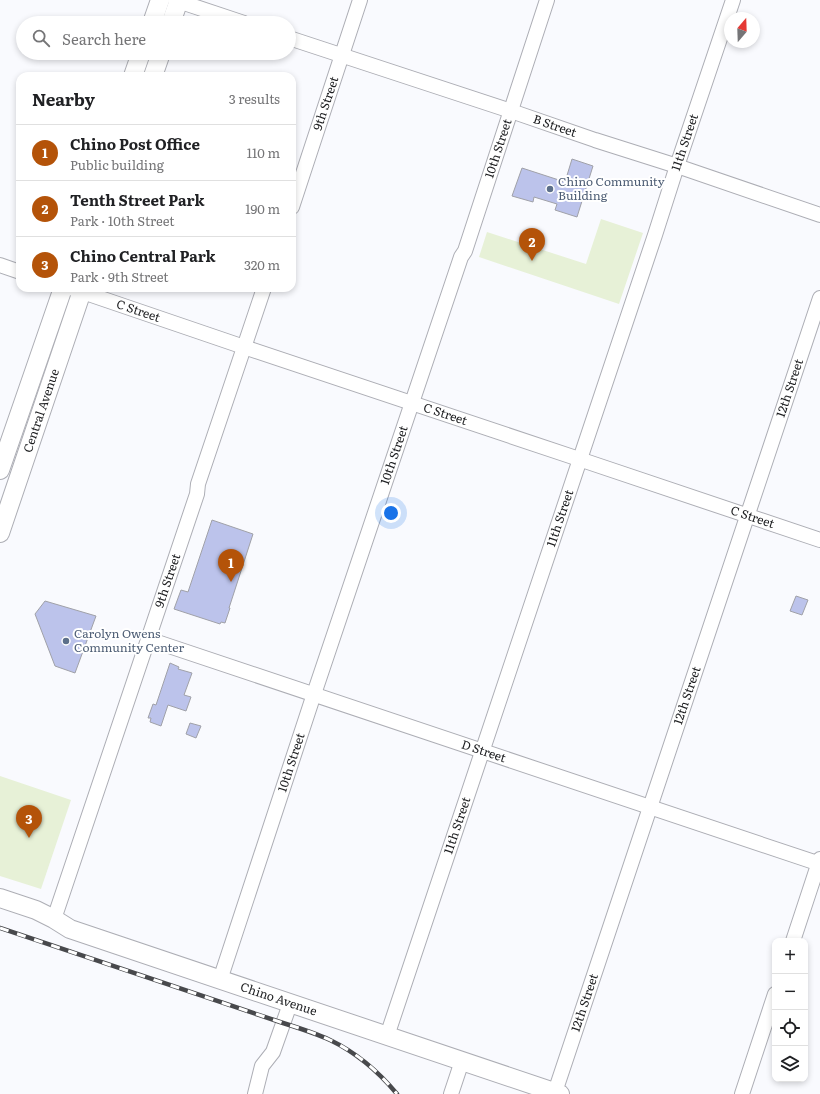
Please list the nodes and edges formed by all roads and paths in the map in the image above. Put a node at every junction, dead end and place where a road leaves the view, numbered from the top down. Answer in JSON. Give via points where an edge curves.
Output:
{"nodes":[{"id":1,"x":160,"y":0,"type":"edge"},
{"id":2,"x":178,"y":0,"type":"edge"},
{"id":3,"x":360,"y":0,"type":"edge"},
{"id":4,"x":547,"y":0,"type":"edge"},
{"id":5,"x":733,"y":0,"type":"edge"},
{"id":6,"x":154,"y":16,"type":"edge"},
{"id":7,"x":173,"y":16,"type":"edge"},
{"id":8,"x":224,"y":16,"type":"edge"},
{"id":9,"x":296,"y":40,"type":"edge"},
{"id":10,"x":342,"y":55,"type":"junction"},
{"id":11,"x":139,"y":60,"type":"edge"},
{"id":12,"x":159,"y":60,"type":"edge"},
{"id":13,"x":134,"y":72,"type":"edge"},
{"id":14,"x":154,"y":72,"type":"edge"},
{"id":15,"x":511,"y":111,"type":"junction"},
{"id":16,"x":677,"y":166,"type":"junction"},
{"id":17,"x":296,"y":195,"type":"edge"},
{"id":18,"x":820,"y":215,"type":"edge"},
{"id":19,"x":0,"y":265,"type":"edge"},
{"id":20,"x":16,"y":271,"type":"edge"},
{"id":21,"x":61,"y":292,"type":"edge"},
{"id":22,"x":77,"y":292,"type":"edge"},
{"id":23,"x":87,"y":292,"type":"edge"},
{"id":24,"x":263,"y":292,"type":"edge"},
{"id":25,"x":820,"y":298,"type":"edge"},
{"id":26,"x":244,"y":347,"type":"junction"},
{"id":27,"x":412,"y":403,"type":"junction"},
{"id":28,"x":579,"y":459,"type":"junction"},
{"id":29,"x":0,"y":470,"type":"edge"},
{"id":30,"x":747,"y":516,"type":"junction"},
{"id":31,"x":0,"y":533,"type":"edge"},
{"id":32,"x":820,"y":540,"type":"edge"},
{"id":33,"x":148,"y":639,"type":"junction"},
{"id":34,"x":314,"y":694,"type":"junction"},
{"id":35,"x":482,"y":751,"type":"junction"},
{"id":36,"x":650,"y":807,"type":"junction"},
{"id":37,"x":820,"y":862,"type":"edge"},
{"id":38,"x":0,"y":898,"type":"edge"},
{"id":39,"x":54,"y":919,"type":"junction"},
{"id":40,"x":794,"y":938,"type":"edge"},
{"id":41,"x":220,"y":980,"type":"junction"},
{"id":42,"x":772,"y":1003,"type":"edge"},
{"id":43,"x":290,"y":1004,"type":"junction"},
{"id":44,"x":387,"y":1036,"type":"junction"},
{"id":45,"x":462,"y":1061,"type":"junction"},
{"id":46,"x":557,"y":1093,"type":"edge"},
{"id":47,"x":255,"y":1094,"type":"edge"},
{"id":48,"x":451,"y":1094,"type":"edge"},
{"id":49,"x":742,"y":1094,"type":"edge"}],
"edges":[{"from":1,"to":6,"type":"main road"},
{"from":2,"to":7,"type":"main road"},
{"from":2,"to":8,"type":"street"},
{"from":3,"to":10,"type":"street","name":"9th Street"},
{"from":4,"to":15,"type":"street","name":"10th Street"},
{"from":5,"to":16,"type":"street","name":"11th Street"},
{"from":9,"to":10,"type":"street","name":"B Street"},
{"from":10,"to":15,"type":"street","name":"B Street"},
{"from":10,"to":17,"type":"street","name":"9th Street"},
{"from":11,"to":13,"type":"main road"},
{"from":12,"to":14,"type":"main road"},
{"from":15,"to":16,"type":"street","name":"B Street"},
{"from":15,"to":27,"type":"street","name":"10th Street"},
{"from":16,"to":18,"type":"street","name":"B Street"},
{"from":16,"to":28,"type":"street","name":"11th Street"},
{"from":19,"to":20,"type":"street"},
{"from":21,"to":29,"type":"main road","name":"Central Avenue"},
{"from":22,"to":31,"type":"main road","name":"Central Avenue"},
{"from":23,"to":26,"type":"street","name":"C Street"},
{"from":24,"to":26,"type":"street","name":"9th Street"},
{"from":25,"to":30,"type":"street","name":"12th Street"},
{"from":26,"to":27,"type":"street","name":"C Street"},
{"from":26,"to":33,"type":"street","name":"9th Street"},
{"from":27,"to":28,"type":"street","name":"C Street"},
{"from":27,"to":34,"type":"street","name":"10th Street"},
{"from":28,"to":30,"type":"street","name":"C Street"},
{"from":28,"to":35,"type":"street","name":"11th Street"},
{"from":30,"to":32,"type":"street","name":"C Street"},
{"from":30,"to":36,"type":"street","name":"12th Street"},
{"from":33,"to":34,"type":"street","name":"D Street"},
{"from":33,"to":39,"type":"street","name":"9th Street"},
{"from":34,"to":35,"type":"street","name":"D Street"},
{"from":34,"to":41,"type":"street","name":"10th Street"},
{"from":35,"to":36,"type":"street","name":"D Street"},
{"from":35,"to":44,"type":"street","name":"11th Street"},
{"from":36,"to":37,"type":"street","name":"D Street"},
{"from":36,"to":46,"type":"street","name":"12th Street"},
{"from":37,"to":40,"type":"street"},
{"from":38,"to":39,"type":"main road","name":"Chino Avenue"},
{"from":39,"to":41,"type":"main road","name":"Chino Avenue","via":[[70,929]]},
{"from":41,"to":43,"type":"main road","name":"Chino Avenue"},
{"from":42,"to":49,"type":"street"},
{"from":43,"to":44,"type":"main road","name":"Chino Avenue"},
{"from":43,"to":47,"type":"street","via":[[273,1052],[262,1066]]},
{"from":44,"to":45,"type":"main road","name":"Chino Avenue"},
{"from":45,"to":46,"type":"main road","name":"Chino Avenue"},
{"from":45,"to":48,"type":"street"}]}
